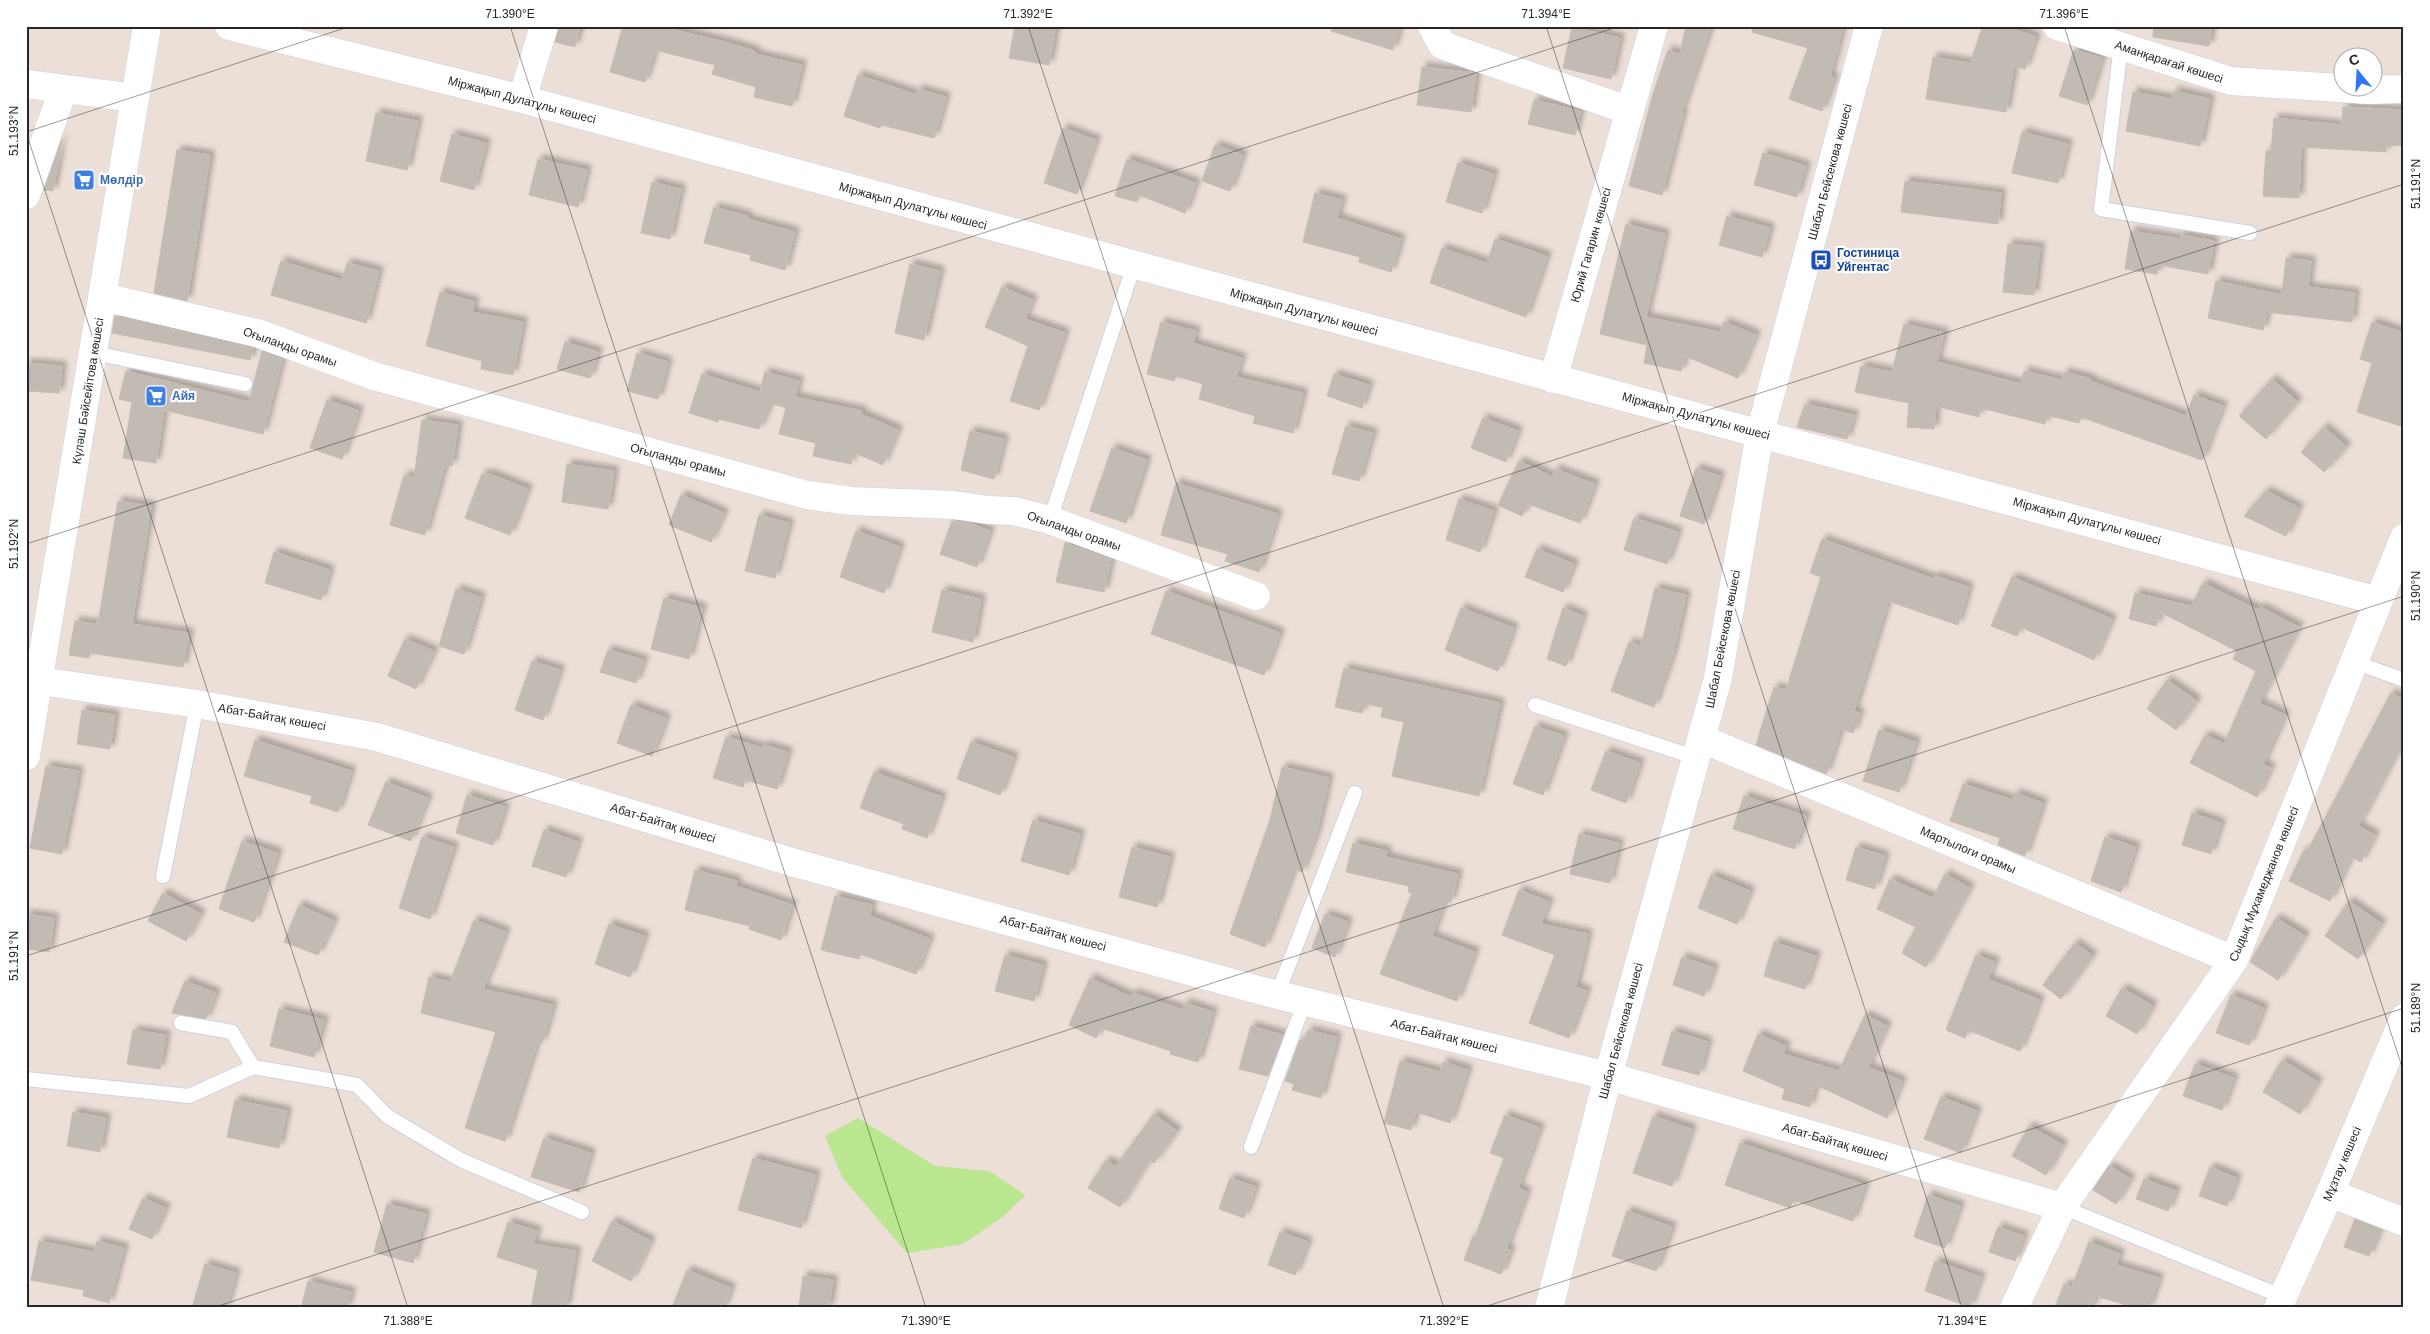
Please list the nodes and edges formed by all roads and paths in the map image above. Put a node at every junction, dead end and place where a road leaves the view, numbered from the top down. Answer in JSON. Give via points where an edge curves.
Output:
{"nodes":[{"id":1,"x":147,"y":26,"type":"edge"},
{"id":2,"x":229,"y":26,"type":"edge"},
{"id":3,"x":544,"y":26,"type":"edge"},
{"id":4,"x":1432,"y":26,"type":"edge"},
{"id":5,"x":1654,"y":26,"type":"edge"},
{"id":6,"x":1869,"y":26,"type":"edge"},
{"id":7,"x":2057,"y":26,"type":"edge"},
{"id":8,"x":2121,"y":46,"type":"junction"},
{"id":9,"x":26,"y":84,"type":"edge"},
{"id":10,"x":2404,"y":89,"type":"edge"},
{"id":11,"x":63,"y":90,"type":"junction"},
{"id":12,"x":135,"y":98,"type":"junction"},
{"id":13,"x":522,"y":100,"type":"junction"},
{"id":14,"x":1630,"y":111,"type":"junction"},
{"id":15,"x":26,"y":195,"type":"edge"},
{"id":16,"x":2250,"y":233,"type":"dead end"},
{"id":17,"x":1134,"y":265,"type":"junction"},
{"id":18,"x":104,"y":297,"type":"junction"},
{"id":19,"x":94,"y":353,"type":"junction"},
{"id":20,"x":1553,"y":379,"type":"junction"},
{"id":21,"x":245,"y":384,"type":"dead end"},
{"id":22,"x":1760,"y":433,"type":"junction"},
{"id":23,"x":1050,"y":520,"type":"junction"},
{"id":24,"x":2404,"y":538,"type":"edge"},
{"id":25,"x":1256,"y":596,"type":"dead end"},
{"id":26,"x":2378,"y":601,"type":"junction"},
{"id":27,"x":2354,"y":662,"type":"junction"},
{"id":28,"x":2404,"y":680,"type":"edge"},
{"id":29,"x":40,"y":681,"type":"junction"},
{"id":30,"x":197,"y":704,"type":"junction"},
{"id":31,"x":1535,"y":705,"type":"dead end"},
{"id":32,"x":1699,"y":748,"type":"junction"},
{"id":33,"x":26,"y":756,"type":"edge"},
{"id":34,"x":1355,"y":793,"type":"dead end"},
{"id":35,"x":163,"y":876,"type":"dead end"},
{"id":36,"x":2234,"y":960,"type":"junction"},
{"id":37,"x":1277,"y":995,"type":"junction"},
{"id":38,"x":1305,"y":1001,"type":"junction"},
{"id":39,"x":2404,"y":1018,"type":"edge"},
{"id":40,"x":181,"y":1023,"type":"dead end"},
{"id":41,"x":253,"y":1068,"type":"junction"},
{"id":42,"x":1608,"y":1076,"type":"junction"},
{"id":43,"x":26,"y":1078,"type":"edge"},
{"id":44,"x":1251,"y":1147,"type":"dead end"},
{"id":45,"x":2330,"y":1193,"type":"junction"},
{"id":46,"x":2062,"y":1207,"type":"junction"},
{"id":47,"x":582,"y":1212,"type":"dead end"},
{"id":48,"x":2404,"y":1222,"type":"edge"},
{"id":49,"x":2279,"y":1302,"type":"edge"},
{"id":50,"x":1549,"y":1308,"type":"edge"},
{"id":51,"x":2014,"y":1308,"type":"edge"}],
"edges":[{"from":1,"to":12,"type":"street","name":"Күләш Бәйсейітова көшесі"},
{"from":2,"to":13,"type":"street","name":"Міржақып Дулатұлы көшесі"},
{"from":3,"to":13,"type":"street"},
{"from":4,"to":14,"type":"street","via":[[1442,45]]},
{"from":5,"to":14,"type":"street","name":"Юрий Гагарин көшесі"},
{"from":6,"to":22,"type":"street","name":"Шабал Бейсекова көшесі"},
{"from":7,"to":8,"type":"street","name":"Аманқарағай көшесі"},
{"from":8,"to":10,"type":"street","name":"Аманқарағай көшесі","via":[[2231,81],[2369,90]]},
{"from":8,"to":16,"type":"lane","via":[[2101,209]]},
{"from":9,"to":11,"type":"street"},
{"from":11,"to":12,"type":"street"},
{"from":11,"to":15,"type":"street"},
{"from":12,"to":18,"type":"street","name":"Күләш Бәйсейітова көшесі"},
{"from":13,"to":17,"type":"street","name":"Міржақып Дулатұлы көшесі"},
{"from":14,"to":20,"type":"street","name":"Юрий Гагарин көшесі"},
{"from":17,"to":20,"type":"street","name":"Міржақып Дулатұлы көшесі"},
{"from":17,"to":23,"type":"lane"},
{"from":18,"to":19,"type":"street","name":"Күләш Бәйсейітова көшесі"},
{"from":18,"to":23,"type":"street","name":"Оғыланды орамы","via":[[257,333],[374,376],[807,495],[852,501],[1014,511]]},
{"from":19,"to":21,"type":"lane"},
{"from":19,"to":29,"type":"street","name":"Күләш Бәйсейітова көшесі"},
{"from":20,"to":22,"type":"street","name":"Міржақып Дулатұлы көшесі"},
{"from":22,"to":26,"type":"street","name":"Міржақып Дулатұлы көшесі"},
{"from":22,"to":32,"type":"street","name":"Шабал Бейсекова көшесі","via":[[1718,678]]},
{"from":23,"to":25,"type":"street","name":"Оғыланды орамы"},
{"from":24,"to":26,"type":"street","name":"Сыдық Мұхамеджанов көшесі"},
{"from":26,"to":27,"type":"street","name":"Сыдық Мұхамеджанов көшесі"},
{"from":27,"to":28,"type":"lane"},
{"from":27,"to":36,"type":"street","name":"Сыдық Мұхамеджанов көшесі"},
{"from":29,"to":30,"type":"street","name":"Абат-Байтақ көшесі"},
{"from":29,"to":33,"type":"street","name":"Күләш Бәйсейітова көшесі"},
{"from":30,"to":35,"type":"lane"},
{"from":30,"to":37,"type":"street","name":"Абат-Байтақ көшесі","via":[[377,736],[795,863]]},
{"from":31,"to":32,"type":"lane"},
{"from":32,"to":36,"type":"street","name":"Мартылоги орамы"},
{"from":32,"to":42,"type":"street","name":"Шабал Бейсекова көшесі"},
{"from":34,"to":37,"type":"lane"},
{"from":36,"to":46,"type":"street","name":"Сыдық Мұхамеджанов көшесі"},
{"from":37,"to":38,"type":"street","name":"Абат-Байтақ көшесі"},
{"from":38,"to":42,"type":"street","name":"Абат-Байтақ көшесі"},
{"from":38,"to":44,"type":"lane"},
{"from":39,"to":45,"type":"street","name":"Мұзтау көшесі"},
{"from":40,"to":41,"type":"lane","via":[[232,1032]]},
{"from":41,"to":43,"type":"lane","via":[[189,1096]]},
{"from":41,"to":47,"type":"lane","via":[[357,1085],[387,1116],[461,1160]]},
{"from":42,"to":46,"type":"street","name":"Абат-Байтақ көшесі"},
{"from":42,"to":50,"type":"street","name":"Шабал Бейсекова көшесі"},
{"from":45,"to":48,"type":"street"},
{"from":45,"to":49,"type":"street","name":"Мұзтау көшесі"},
{"from":46,"to":49,"type":"lane"},
{"from":46,"to":51,"type":"street","name":"Сыдық Мұхамеджанов көшесі"}]}
